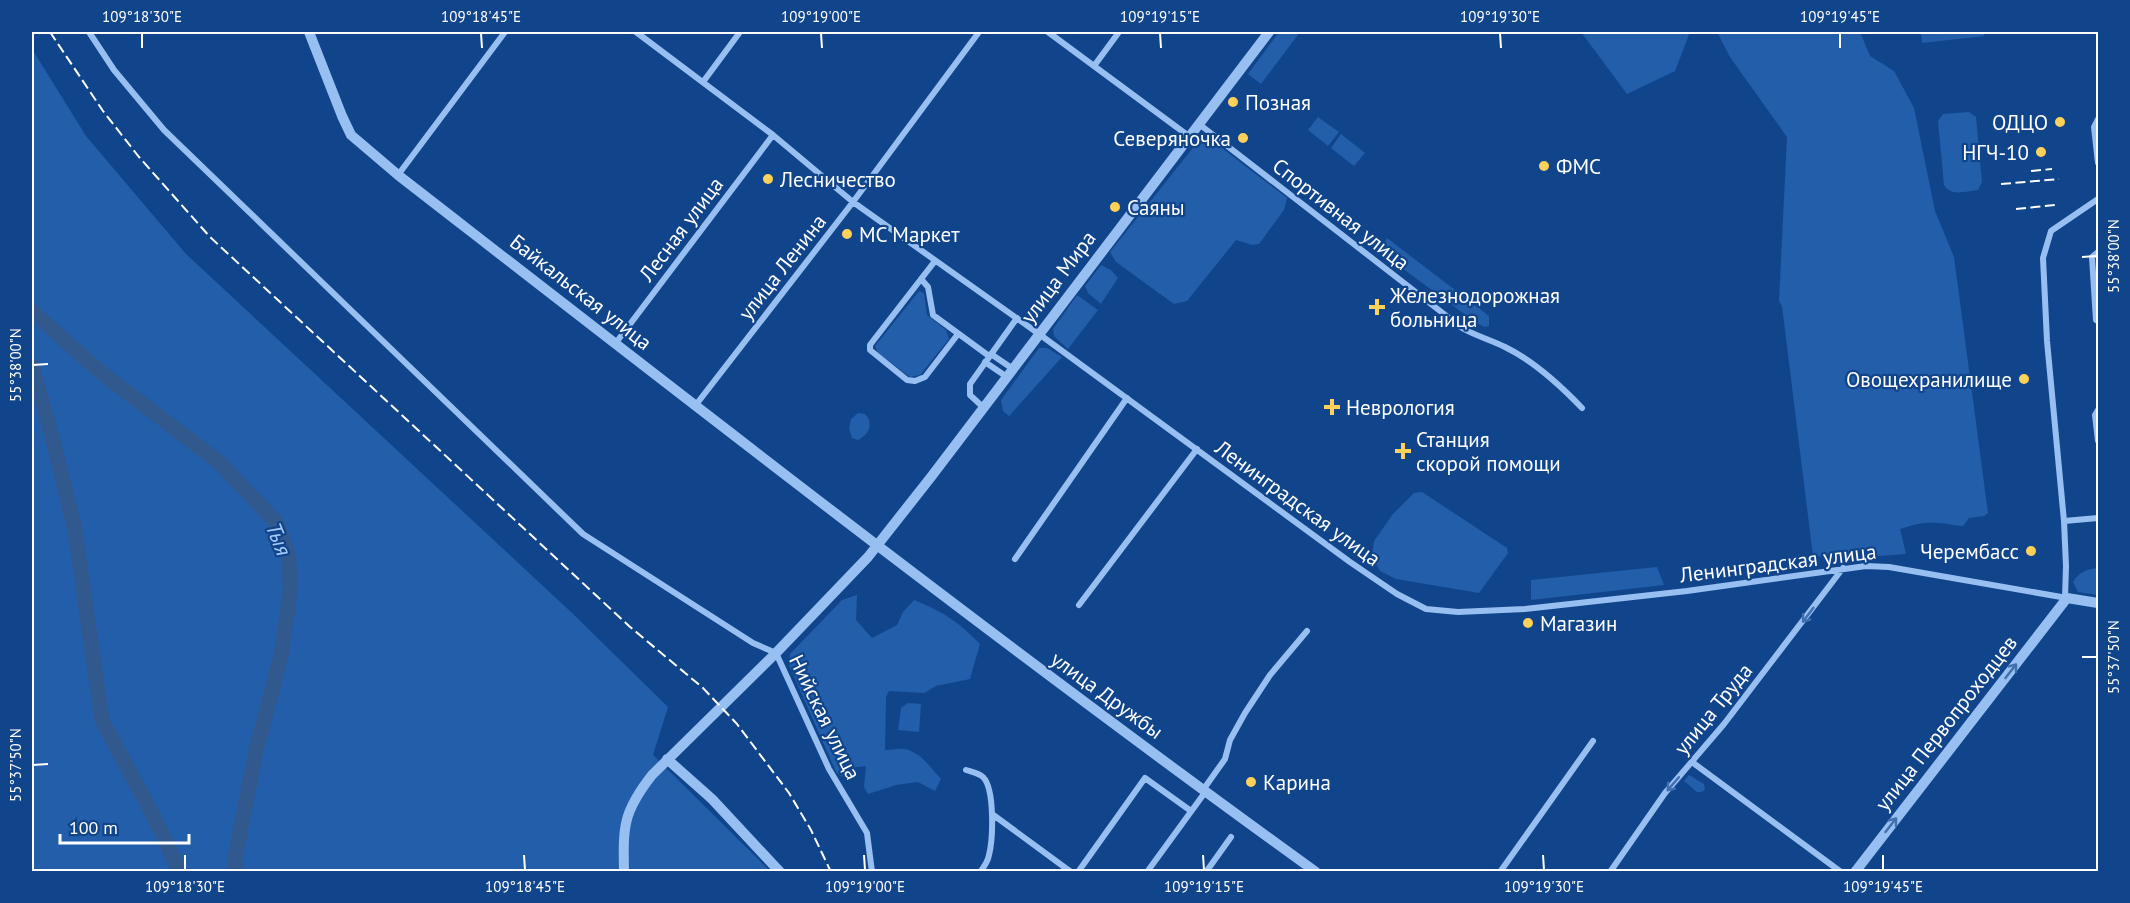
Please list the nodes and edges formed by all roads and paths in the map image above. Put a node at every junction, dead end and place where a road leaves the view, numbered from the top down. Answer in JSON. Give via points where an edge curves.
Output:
{"nodes":[{"id":1,"x":89,"y":32,"type":"edge"},
{"id":2,"x":309,"y":32,"type":"edge"},
{"id":3,"x":505,"y":32,"type":"edge"},
{"id":4,"x":636,"y":32,"type":"edge"},
{"id":5,"x":740,"y":32,"type":"edge"},
{"id":6,"x":979,"y":32,"type":"edge"},
{"id":7,"x":1048,"y":32,"type":"edge"},
{"id":8,"x":1119,"y":32,"type":"edge"},
{"id":9,"x":1269,"y":32,"type":"edge"},
{"id":10,"x":1094,"y":66,"type":"junction"},
{"id":11,"x":703,"y":81,"type":"junction"},
{"id":12,"x":2098,"y":119,"type":"edge"},
{"id":13,"x":1199,"y":124,"type":"junction"},
{"id":14,"x":773,"y":135,"type":"junction"},
{"id":15,"x":1190,"y":137,"type":"junction"},
{"id":16,"x":2098,"y":163,"type":"edge"},
{"id":17,"x":398,"y":175,"type":"junction"},
{"id":18,"x":2098,"y":199,"type":"edge"},
{"id":19,"x":853,"y":202,"type":"junction"},
{"id":20,"x":2098,"y":252,"type":"edge"},
{"id":21,"x":935,"y":261,"type":"junction"},
{"id":22,"x":921,"y":279,"type":"junction"},
{"id":23,"x":1017,"y":318,"type":"junction"},
{"id":24,"x":2098,"y":321,"type":"edge"},
{"id":25,"x":958,"y":334,"type":"junction"},
{"id":26,"x":1039,"y":334,"type":"junction"},
{"id":27,"x":615,"y":344,"type":"junction"},
{"id":28,"x":989,"y":358,"type":"junction"},
{"id":29,"x":1010,"y":373,"type":"junction"},
{"id":30,"x":1126,"y":398,"type":"junction"},
{"id":31,"x":695,"y":406,"type":"junction"},
{"id":32,"x":984,"y":408,"type":"junction"},
{"id":33,"x":1582,"y":408,"type":"dead end"},
{"id":34,"x":2098,"y":410,"type":"edge"},
{"id":35,"x":2098,"y":441,"type":"edge"},
{"id":36,"x":1197,"y":449,"type":"junction"},
{"id":37,"x":2098,"y":518,"type":"edge"},
{"id":38,"x":2064,"y":521,"type":"junction"},
{"id":39,"x":877,"y":546,"type":"junction"},
{"id":40,"x":1015,"y":559,"type":"dead end"},
{"id":41,"x":1843,"y":568,"type":"junction"},
{"id":42,"x":2066,"y":598,"type":"junction"},
{"id":43,"x":2098,"y":603,"type":"edge"},
{"id":44,"x":1079,"y":605,"type":"dead end"},
{"id":45,"x":1307,"y":631,"type":"dead end"},
{"id":46,"x":776,"y":653,"type":"junction"},
{"id":47,"x":1593,"y":741,"type":"dead end"},
{"id":48,"x":667,"y":759,"type":"junction"},
{"id":49,"x":1692,"y":762,"type":"junction"},
{"id":50,"x":966,"y":770,"type":"dead end"},
{"id":51,"x":1204,"y":790,"type":"junction"},
{"id":52,"x":1191,"y":811,"type":"junction"},
{"id":53,"x":992,"y":814,"type":"junction"},
{"id":54,"x":1232,"y":837,"type":"dead end"},
{"id":55,"x":624,"y":872,"type":"edge"},
{"id":56,"x":780,"y":872,"type":"edge"},
{"id":57,"x":873,"y":872,"type":"edge"},
{"id":58,"x":980,"y":872,"type":"edge"},
{"id":59,"x":1071,"y":872,"type":"edge"},
{"id":60,"x":1078,"y":872,"type":"edge"},
{"id":61,"x":1147,"y":872,"type":"edge"},
{"id":62,"x":1206,"y":872,"type":"edge"},
{"id":63,"x":1316,"y":872,"type":"edge"},
{"id":64,"x":1500,"y":872,"type":"edge"},
{"id":65,"x":1610,"y":872,"type":"edge"},
{"id":66,"x":1841,"y":872,"type":"edge"},
{"id":67,"x":1855,"y":872,"type":"edge"}],
"edges":[{"from":1,"to":46,"type":"street","name":"Нийская улица","via":[[114,70],[164,130],[583,534],[753,643]]},
{"from":2,"to":17,"type":"street","name":"Байкальская улица","via":[[351,135]]},
{"from":3,"to":17,"type":"street"},
{"from":4,"to":11,"type":"street","name":"Ленинградская улица"},
{"from":5,"to":11,"type":"street"},
{"from":6,"to":19,"type":"street","name":"улица Ленина"},
{"from":7,"to":10,"type":"street"},
{"from":8,"to":10,"type":"street"},
{"from":9,"to":13,"type":"street","name":"улица Мира"},
{"from":10,"to":15,"type":"street"},
{"from":11,"to":14,"type":"street","name":"Ленинградская улица"},
{"from":12,"to":16,"type":"street","via":[[2094,127]]},
{"from":13,"to":15,"type":"street","name":"улица Мира"},
{"from":13,"to":33,"type":"street","name":"Спортивная улица","via":[[1462,328],[1506,347],[1555,380]]},
{"from":14,"to":19,"type":"street","name":"Ленинградская улица"},
{"from":14,"to":27,"type":"street","name":"Лесная улица"},
{"from":15,"to":26,"type":"street","name":"улица Мира"},
{"from":17,"to":27,"type":"street","name":"Байкальская улица"},
{"from":18,"to":38,"type":"street","via":[[2051,231],[2043,258]]},
{"from":19,"to":21,"type":"street","name":"Ленинградская улица"},
{"from":19,"to":31,"type":"street","name":"улица Ленина"},
{"from":20,"to":24,"type":"street","via":[[2092,257]]},
{"from":21,"to":22,"type":"street"},
{"from":21,"to":23,"type":"street","name":"Ленинградская улица"},
{"from":22,"to":25,"type":"street","via":[[928,286],[933,315]]},
{"from":22,"to":25,"type":"street","via":[[872,342],[871,352],[907,380],[919,381]]},
{"from":23,"to":26,"type":"street","name":"Ленинградская улица"},
{"from":23,"to":28,"type":"street"},
{"from":25,"to":28,"type":"street"},
{"from":26,"to":29,"type":"street","name":"улица Мира"},
{"from":26,"to":30,"type":"street","name":"Ленинградская улица"},
{"from":27,"to":31,"type":"street","name":"Байкальская улица"},
{"from":28,"to":29,"type":"street"},
{"from":28,"to":29,"type":"street"},
{"from":28,"to":32,"type":"street","via":[[972,380],[969,391]]},
{"from":29,"to":32,"type":"street","name":"улица Мира"},
{"from":30,"to":36,"type":"street","name":"Ленинградская улица"},
{"from":30,"to":40,"type":"street"},
{"from":31,"to":39,"type":"street","name":"Байкальская улица"},
{"from":32,"to":39,"type":"street","name":"улица Мира"},
{"from":34,"to":35,"type":"street"},
{"from":36,"to":41,"type":"street","name":"Ленинградская улица","via":[[1397,594],[1426,609],[1525,609]]},
{"from":36,"to":44,"type":"street"},
{"from":37,"to":38,"type":"street"},
{"from":38,"to":42,"type":"street"},
{"from":39,"to":46,"type":"street","name":"улица Мира"},
{"from":39,"to":51,"type":"street","name":"улица Дружбы"},
{"from":41,"to":42,"type":"street","name":"Ленинградская улица","via":[[1889,567]]},
{"from":41,"to":49,"type":"street","name":"улица Труда","one_way":true},
{"from":42,"to":43,"type":"street"},
{"from":67,"to":42,"type":"street","name":"улица Первопроходцев","one_way":true},
{"from":45,"to":51,"type":"street","via":[[1270,675]]},
{"from":46,"to":48,"type":"street","name":"улица Мира"},
{"from":46,"to":57,"type":"street","name":"Нийская улица","via":[[829,769],[867,833]]},
{"from":47,"to":64,"type":"street"},
{"from":48,"to":55,"type":"street","name":"улица Мира","via":[[639,792],[627,816]]},
{"from":48,"to":56,"type":"street","via":[[752,839]]},
{"from":49,"to":65,"type":"street","name":"улица Труда","one_way":true,"via":[[1665,793]]},
{"from":49,"to":66,"type":"street"},
{"from":50,"to":53,"type":"street","via":[[985,778]]},
{"from":51,"to":52,"type":"street"},
{"from":51,"to":63,"type":"street","name":"улица Дружбы"},
{"from":52,"to":60,"type":"street","via":[[1145,778]]},
{"from":52,"to":61,"type":"street"},
{"from":53,"to":58,"type":"street","via":[[989,858]]},
{"from":53,"to":59,"type":"street"},
{"from":54,"to":62,"type":"street"}]}
